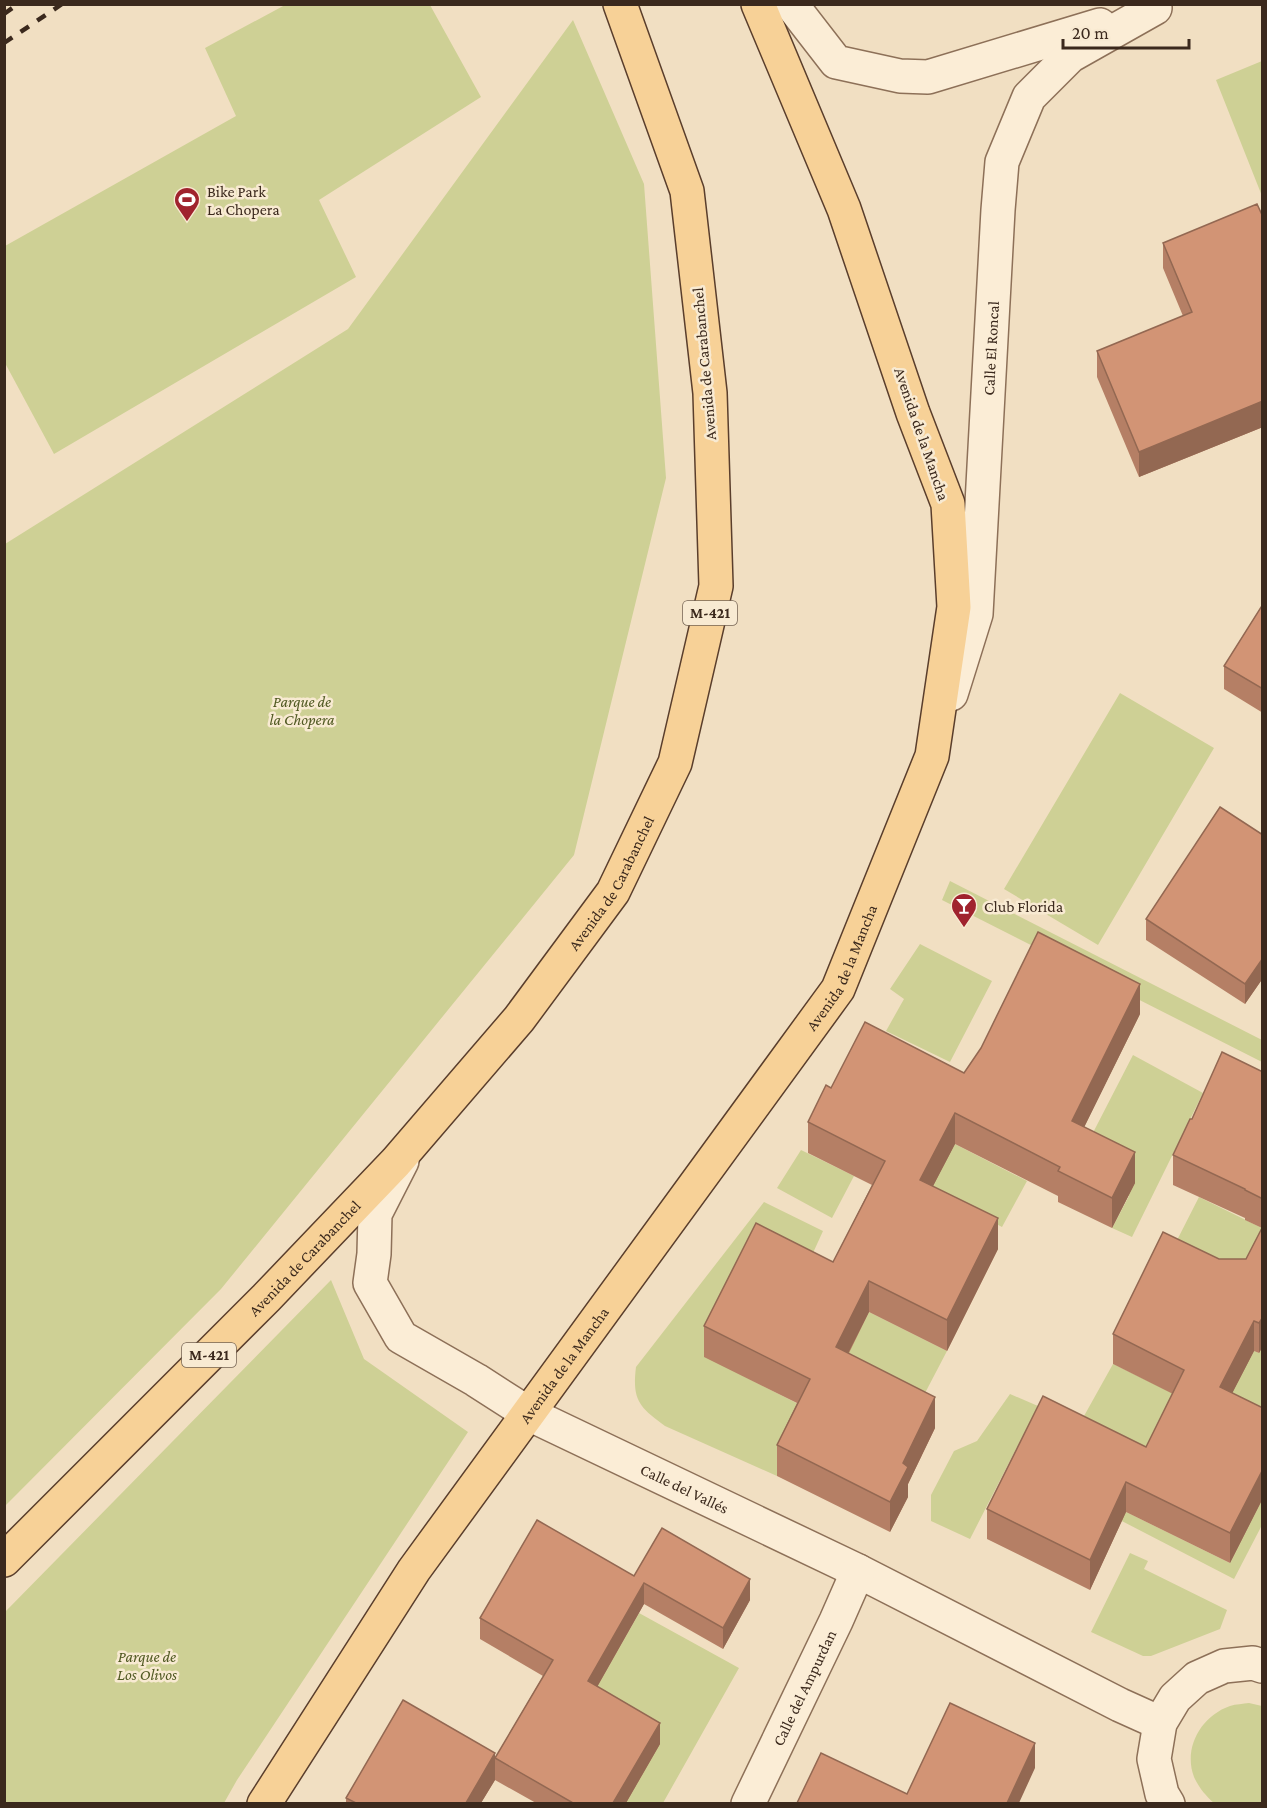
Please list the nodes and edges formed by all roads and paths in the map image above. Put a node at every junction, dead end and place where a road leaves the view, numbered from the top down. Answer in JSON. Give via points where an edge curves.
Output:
{"nodes":[{"id":1,"x":620,"y":4,"type":"edge"},
{"id":2,"x":758,"y":4,"type":"edge"},
{"id":3,"x":791,"y":4,"type":"edge"},
{"id":4,"x":1159,"y":6,"type":"edge"},
{"id":5,"x":932,"y":756,"type":"junction"},
{"id":6,"x":410,"y":1146,"type":"junction"},
{"id":7,"x":529,"y":1414,"type":"junction"},
{"id":8,"x":4,"y":1560,"type":"edge"},
{"id":9,"x":858,"y":1571,"type":"junction"},
{"id":10,"x":1263,"y":1666,"type":"edge"},
{"id":11,"x":1160,"y":1723,"type":"junction"},
{"id":12,"x":264,"y":1803,"type":"edge"},
{"id":13,"x":748,"y":1803,"type":"edge"},
{"id":14,"x":1168,"y":1803,"type":"edge"}],
"edges":[{"from":1,"to":6,"type":"main road","name":"Avenida de Carabanchel","number":"M-421","via":[[687,191],[710,393],[716,586],[675,763],[613,892],[519,1020]]},
{"from":2,"to":5,"type":"main road","name":"Avenida de la Mancha","via":[[844,209],[948,504],[954,607]]},
{"from":3,"to":4,"type":"street","name":"Calle El Roncal","via":[[836,62],[900,76],[928,77]]},
{"from":4,"to":5,"type":"street","name":"Calle El Roncal","via":[[1070,56],[1029,97],[1002,162],[976,615]]},
{"from":5,"to":7,"type":"main road","name":"Avenida de la Mancha","via":[[838,989]]},
{"from":6,"to":7,"type":"street","name":"Calle del Vallés","via":[[375,1214],[370,1283],[401,1337]]},
{"from":6,"to":8,"type":"main road","name":"Avenida de Carabanchel","number":"M-421","via":[[266,1298]]},
{"from":7,"to":9,"type":"street","name":"Calle del Vallés"},
{"from":7,"to":12,"type":"main road","name":"Avenida de la Mancha","via":[[414,1570]]},
{"from":9,"to":11,"type":"street","name":"Calle del Vallés"},
{"from":9,"to":13,"type":"street","name":"Calle del Ampurdan"},
{"from":10,"to":11,"type":"street","via":[[1224,1666],[1197,1678],[1174,1698]]},
{"from":11,"to":14,"type":"street","via":[[1154,1759]]}]}
